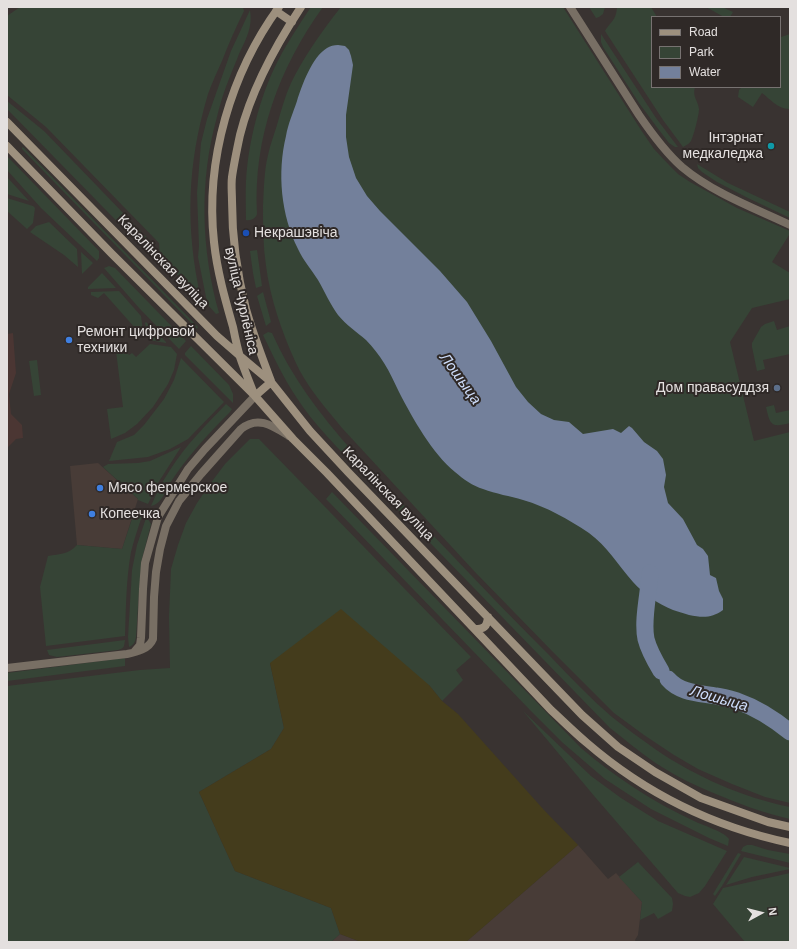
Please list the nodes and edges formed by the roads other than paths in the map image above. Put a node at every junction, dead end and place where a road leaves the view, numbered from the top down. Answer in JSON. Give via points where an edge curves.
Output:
{"nodes":[{"id":1,"x":301,"y":7,"type":"edge"},
{"id":2,"x":570,"y":7,"type":"edge"},
{"id":3,"x":275,"y":8,"type":"edge"},
{"id":4,"x":292,"y":22,"type":"junction"},
{"id":5,"x":7,"y":122,"type":"edge"},
{"id":6,"x":7,"y":146,"type":"edge"},
{"id":7,"x":790,"y":224,"type":"edge"},
{"id":8,"x":232,"y":327,"type":"junction"},
{"id":9,"x":217,"y":336,"type":"junction"},
{"id":10,"x":240,"y":356,"type":"junction"},
{"id":11,"x":271,"y":382,"type":"junction"},
{"id":12,"x":255,"y":396,"type":"junction"},
{"id":13,"x":293,"y":439,"type":"junction"},
{"id":14,"x":488,"y":617,"type":"junction"},
{"id":15,"x":475,"y":629,"type":"junction"},
{"id":16,"x":134,"y":653,"type":"junction"},
{"id":17,"x":7,"y":668,"type":"edge"},
{"id":18,"x":790,"y":827,"type":"edge"},
{"id":19,"x":790,"y":843,"type":"edge"}],
"edges":[{"from":1,"to":4,"type":"main road","name":"вуліца Чурлёніса"},
{"from":2,"to":7,"type":"street","via":[[639,115],[672,157],[686,170],[714,188]]},
{"from":3,"to":4,"type":"main road"},
{"from":3,"to":8,"type":"main road","name":"вуліца Чурлёніса","via":[[239,77],[229,105],[215,168],[214,240],[221,285]]},
{"from":4,"to":11,"type":"main road","name":"вуліца Чурлёніса","via":[[265,69],[252,99],[240,135],[232,178],[232,216],[238,272],[246,309]]},
{"from":5,"to":9,"type":"main road","name":"Каралінская вуліца"},
{"from":6,"to":12,"type":"main road"},
{"from":8,"to":9,"type":"main road","via":[[229,335]]},
{"from":8,"to":10,"type":"main road","name":"вуліца Чурлёніса"},
{"from":9,"to":10,"type":"main road","name":"Каралінская вуліца"},
{"from":10,"to":11,"type":"main road","name":"Каралінская вуліца"},
{"from":10,"to":12,"type":"main road","name":"вуліца Чурлёніса"},
{"from":11,"to":12,"type":"main road"},
{"from":11,"to":14,"type":"main road","name":"Каралінская вуліца","via":[[310,431]]},
{"from":12,"to":13,"type":"main road"},
{"from":12,"to":16,"type":"street","via":[[188,468],[158,517],[145,563],[141,638],[140,645]]},
{"from":13,"to":15,"type":"main road"},
{"from":13,"to":16,"type":"street","via":[[269,424],[248,424],[179,500],[166,526],[160,549],[154,597],[154,639],[146,648]]},
{"from":14,"to":15,"type":"main road","via":[[485,626]]},
{"from":14,"to":18,"type":"main road","name":"Каралінская вуліца","via":[[582,715],[618,746],[655,772],[701,798],[768,822]]},
{"from":15,"to":19,"type":"main road","via":[[551,710],[611,762],[642,784],[674,803],[712,820]]},
{"from":16,"to":17,"type":"street"}]}
